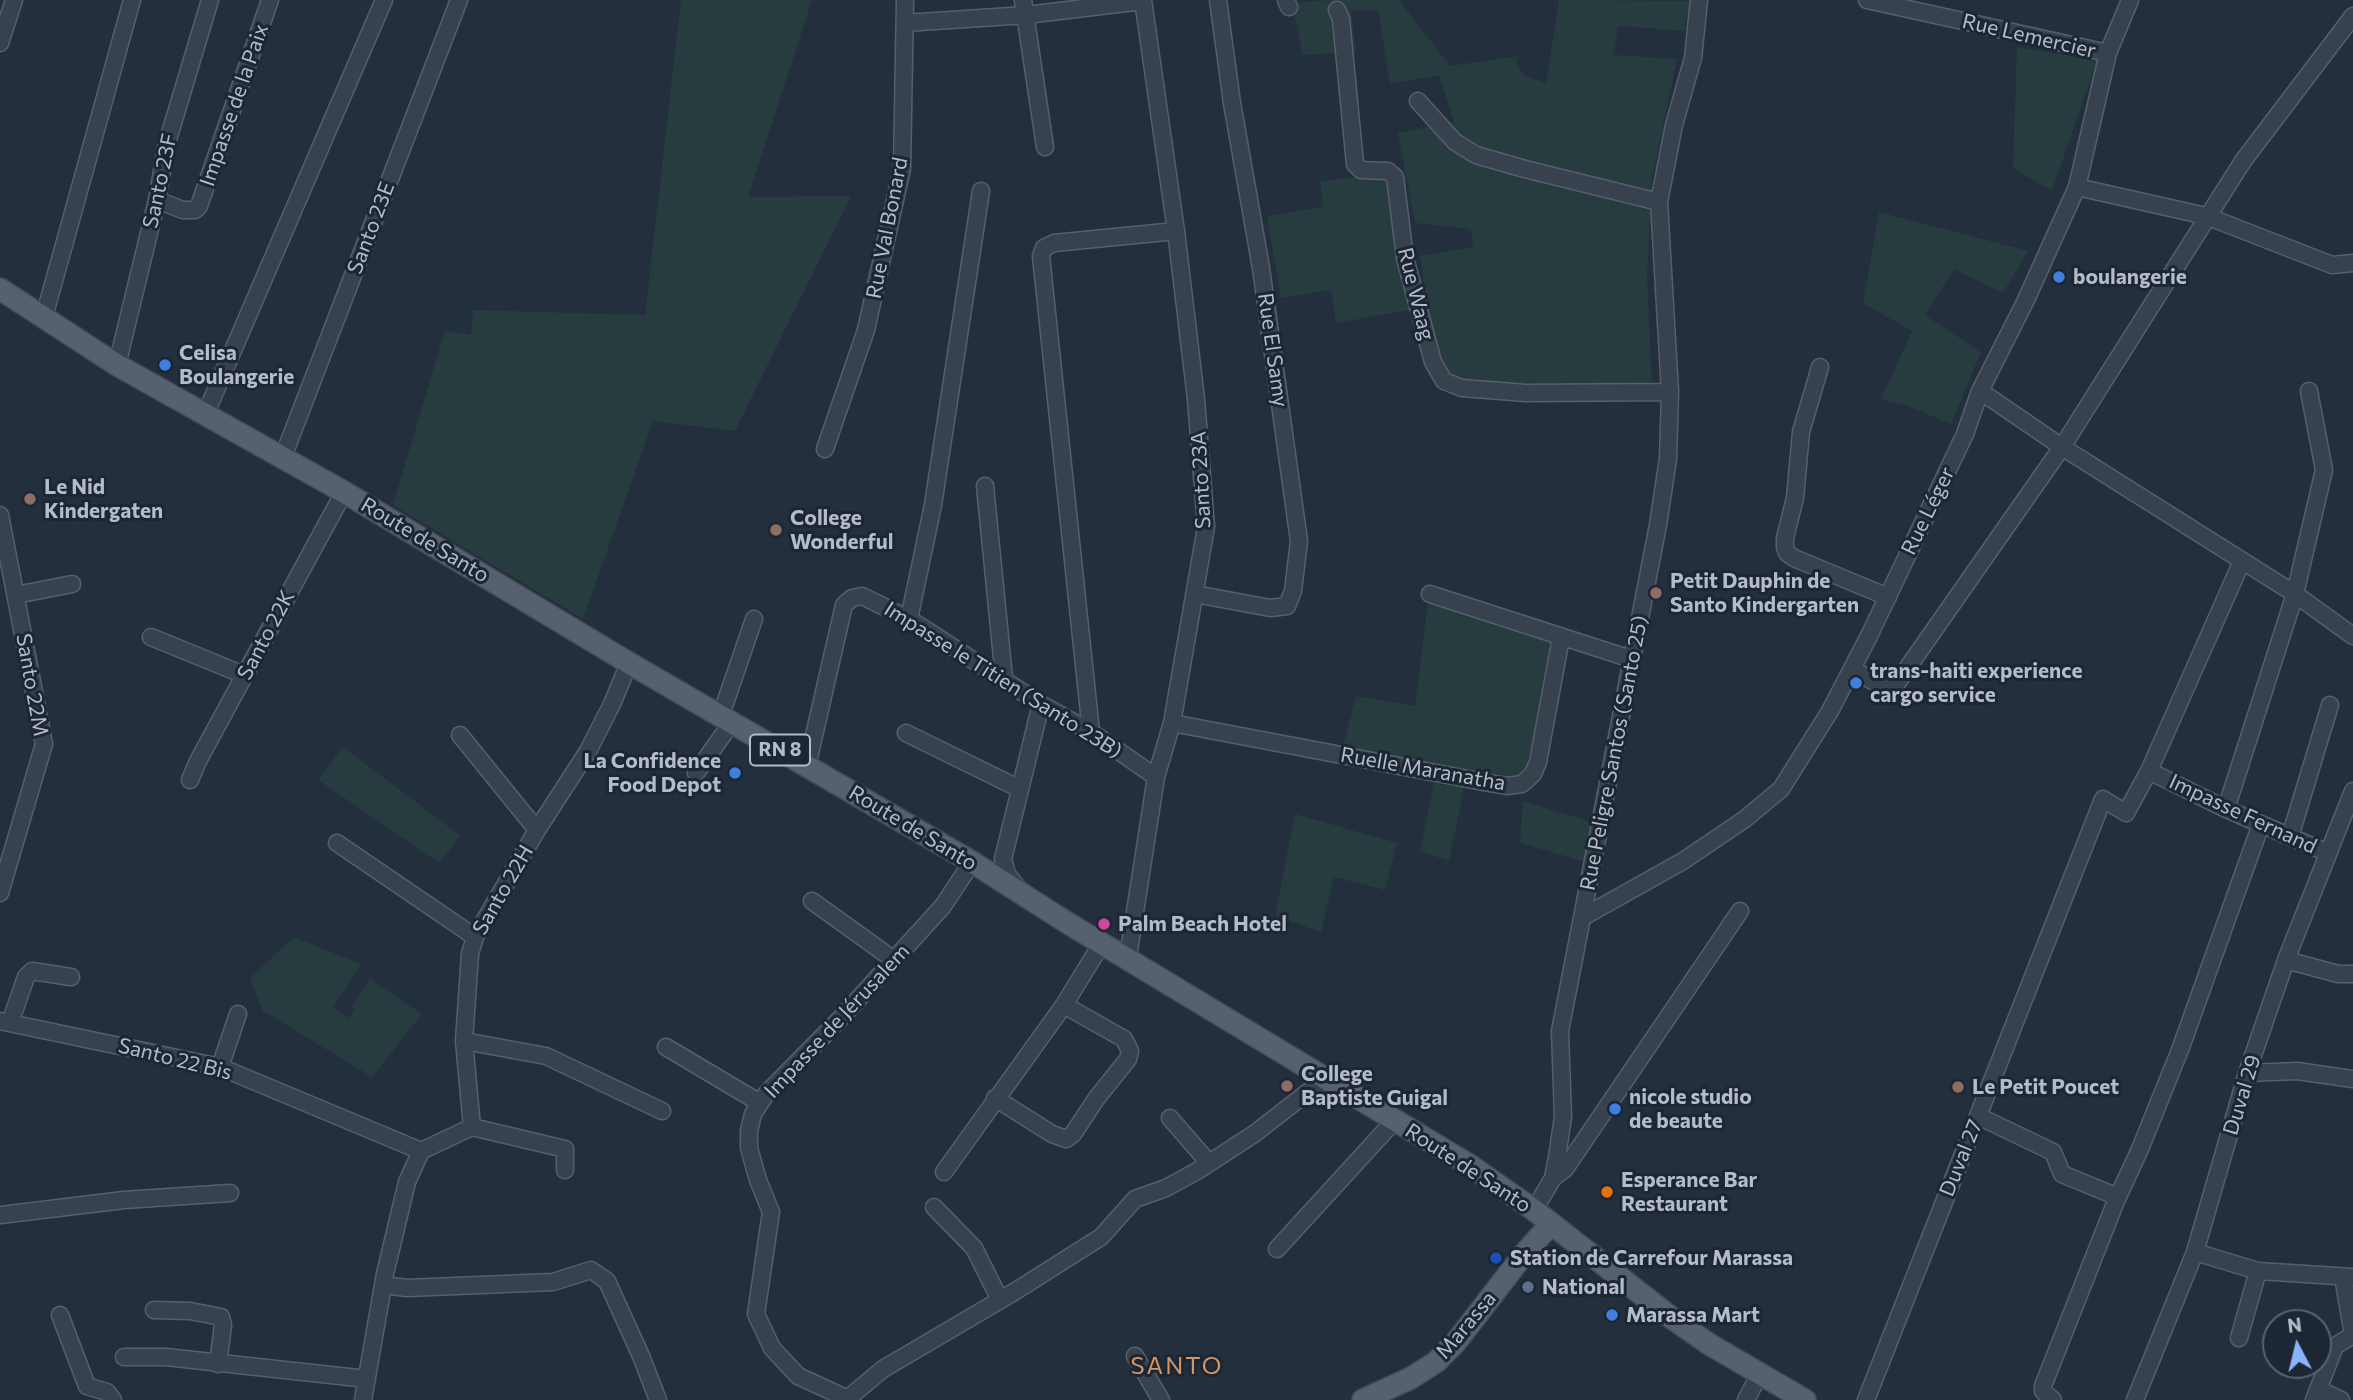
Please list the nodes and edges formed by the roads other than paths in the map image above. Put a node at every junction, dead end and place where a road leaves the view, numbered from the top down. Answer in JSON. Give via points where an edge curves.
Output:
{"nodes":[{"id":1,"x":14,"y":0,"type":"edge"},
{"id":2,"x":132,"y":0,"type":"edge"},
{"id":3,"x":210,"y":0,"type":"edge"},
{"id":4,"x":270,"y":0,"type":"edge"},
{"id":5,"x":384,"y":0,"type":"edge"},
{"id":6,"x":459,"y":0,"type":"edge"},
{"id":7,"x":905,"y":0,"type":"edge"},
{"id":8,"x":1218,"y":0,"type":"edge"},
{"id":9,"x":1699,"y":0,"type":"edge"},
{"id":10,"x":1867,"y":0,"type":"edge"},
{"id":11,"x":2130,"y":0,"type":"edge"},
{"id":12,"x":1143,"y":1,"type":"edge"},
{"id":13,"x":1024,"y":7,"type":"edge"},
{"id":14,"x":1337,"y":10,"type":"dead end"},
{"id":15,"x":2353,"y":16,"type":"edge"},
{"id":16,"x":905,"y":23,"type":"junction"},
{"id":17,"x":0,"y":43,"type":"edge"},
{"id":18,"x":2108,"y":53,"type":"junction"},
{"id":19,"x":1418,"y":101,"type":"dead end"},
{"id":20,"x":1045,"y":147,"type":"dead end"},
{"id":21,"x":2077,"y":187,"type":"junction"},
{"id":22,"x":981,"y":191,"type":"dead end"},
{"id":23,"x":157,"y":200,"type":"junction"},
{"id":24,"x":1659,"y":202,"type":"junction"},
{"id":25,"x":2206,"y":216,"type":"junction"},
{"id":26,"x":1176,"y":231,"type":"junction"},
{"id":27,"x":2353,"y":263,"type":"edge"},
{"id":28,"x":0,"y":289,"type":"edge"},
{"id":29,"x":44,"y":317,"type":"junction"},
{"id":30,"x":117,"y":365,"type":"junction"},
{"id":31,"x":1820,"y":367,"type":"dead end"},
{"id":32,"x":1980,"y":391,"type":"junction"},
{"id":33,"x":2309,"y":391,"type":"dead end"},
{"id":34,"x":1670,"y":392,"type":"junction"},
{"id":35,"x":206,"y":413,"type":"junction"},
{"id":36,"x":2062,"y":447,"type":"junction"},
{"id":37,"x":825,"y":449,"type":"dead end"},
{"id":38,"x":283,"y":457,"type":"junction"},
{"id":39,"x":985,"y":486,"type":"dead end"},
{"id":40,"x":344,"y":492,"type":"junction"},
{"id":41,"x":0,"y":515,"type":"edge"},
{"id":42,"x":2242,"y":561,"type":"junction"},
{"id":43,"x":72,"y":583,"type":"dead end"},
{"id":44,"x":1195,"y":594,"type":"junction"},
{"id":45,"x":1430,"y":594,"type":"dead end"},
{"id":46,"x":2295,"y":594,"type":"junction"},
{"id":47,"x":16,"y":595,"type":"junction"},
{"id":48,"x":1888,"y":597,"type":"junction"},
{"id":49,"x":754,"y":619,"type":"dead end"},
{"id":50,"x":909,"y":619,"type":"junction"},
{"id":51,"x":2353,"y":636,"type":"edge"},
{"id":52,"x":151,"y":637,"type":"dead end"},
{"id":53,"x":1561,"y":638,"type":"junction"},
{"id":54,"x":1631,"y":659,"type":"junction"},
{"id":55,"x":629,"y":663,"type":"junction"},
{"id":56,"x":1852,"y":669,"type":"junction"},
{"id":57,"x":244,"y":675,"type":"junction"},
{"id":58,"x":1004,"y":678,"type":"junction"},
{"id":59,"x":1041,"y":704,"type":"junction"},
{"id":60,"x":2330,"y":705,"type":"dead end"},
{"id":61,"x":726,"y":719,"type":"junction"},
{"id":62,"x":1172,"y":723,"type":"junction"},
{"id":63,"x":1091,"y":732,"type":"junction"},
{"id":64,"x":906,"y":733,"type":"dead end"},
{"id":65,"x":460,"y":735,"type":"dead end"},
{"id":66,"x":807,"y":766,"type":"junction"},
{"id":67,"x":2149,"y":771,"type":"junction"},
{"id":68,"x":696,"y":773,"type":"dead end"},
{"id":69,"x":1156,"y":777,"type":"junction"},
{"id":70,"x":190,"y":779,"type":"dead end"},
{"id":71,"x":1020,"y":789,"type":"junction"},
{"id":72,"x":2353,"y":791,"type":"edge"},
{"id":73,"x":2103,"y":799,"type":"joint"},
{"id":74,"x":2226,"y":809,"type":"junction"},
{"id":75,"x":2261,"y":824,"type":"junction"},
{"id":76,"x":537,"y":830,"type":"junction"},
{"id":77,"x":2290,"y":837,"type":"junction"},
{"id":78,"x":337,"y":843,"type":"dead end"},
{"id":79,"x":2328,"y":853,"type":"junction"},
{"id":80,"x":972,"y":862,"type":"junction"},
{"id":81,"x":0,"y":893,"type":"edge"},
{"id":82,"x":1026,"y":897,"type":"junction"},
{"id":83,"x":812,"y":901,"type":"dead end"},
{"id":84,"x":1740,"y":911,"type":"dead end"},
{"id":85,"x":1583,"y":917,"type":"junction"},
{"id":86,"x":475,"y":937,"type":"junction"},
{"id":87,"x":1102,"y":943,"type":"junction"},
{"id":88,"x":1128,"y":957,"type":"junction"},
{"id":89,"x":894,"y":960,"type":"junction"},
{"id":90,"x":2286,"y":960,"type":"junction"},
{"id":91,"x":2353,"y":974,"type":"edge"},
{"id":92,"x":71,"y":977,"type":"dead end"},
{"id":93,"x":1064,"y":1005,"type":"junction"},
{"id":94,"x":237,"y":1014,"type":"dead end"},
{"id":95,"x":5,"y":1022,"type":"edge"},
{"id":96,"x":464,"y":1041,"type":"junction"},
{"id":97,"x":666,"y":1047,"type":"dead end"},
{"id":98,"x":220,"y":1067,"type":"junction"},
{"id":99,"x":2247,"y":1073,"type":"junction"},
{"id":100,"x":1326,"y":1079,"type":"junction"},
{"id":101,"x":2353,"y":1079,"type":"edge"},
{"id":102,"x":995,"y":1098,"type":"junction"},
{"id":103,"x":760,"y":1103,"type":"junction"},
{"id":104,"x":662,"y":1111,"type":"dead end"},
{"id":105,"x":1978,"y":1116,"type":"junction"},
{"id":106,"x":1170,"y":1118,"type":"dead end"},
{"id":107,"x":1395,"y":1120,"type":"junction"},
{"id":108,"x":472,"y":1127,"type":"junction"},
{"id":109,"x":421,"y":1151,"type":"junction"},
{"id":110,"x":1209,"y":1163,"type":"junction"},
{"id":111,"x":565,"y":1170,"type":"dead end"},
{"id":112,"x":944,"y":1172,"type":"dead end"},
{"id":113,"x":1553,"y":1178,"type":"junction"},
{"id":114,"x":230,"y":1194,"type":"dead end"},
{"id":115,"x":2116,"y":1201,"type":"junction"},
{"id":116,"x":934,"y":1207,"type":"dead end"},
{"id":117,"x":1534,"y":1210,"type":"junction"},
{"id":118,"x":0,"y":1215,"type":"edge"},
{"id":119,"x":1550,"y":1225,"type":"junction"},
{"id":120,"x":1277,"y":1249,"type":"dead end"},
{"id":121,"x":2195,"y":1252,"type":"junction"},
{"id":122,"x":2258,"y":1271,"type":"junction"},
{"id":123,"x":2348,"y":1277,"type":"edge"},
{"id":124,"x":383,"y":1285,"type":"junction"},
{"id":125,"x":1000,"y":1300,"type":"junction"},
{"id":126,"x":154,"y":1310,"type":"dead end"},
{"id":127,"x":61,"y":1315,"type":"dead end"},
{"id":128,"x":2353,"y":1334,"type":"edge"},
{"id":129,"x":2239,"y":1338,"type":"dead end"},
{"id":130,"x":1135,"y":1356,"type":"dead end"},
{"id":131,"x":124,"y":1357,"type":"dead end"},
{"id":132,"x":218,"y":1364,"type":"junction"},
{"id":133,"x":1760,"y":1373,"type":"junction"},
{"id":134,"x":367,"y":1379,"type":"junction"},
{"id":135,"x":2316,"y":1395,"type":"edge"},
{"id":136,"x":847,"y":1399,"type":"edge"},
{"id":137,"x":113,"y":1400,"type":"edge"},
{"id":138,"x":363,"y":1400,"type":"edge"},
{"id":139,"x":658,"y":1400,"type":"edge"},
{"id":140,"x":1161,"y":1400,"type":"edge"},
{"id":141,"x":1363,"y":1400,"type":"edge"},
{"id":142,"x":1746,"y":1400,"type":"edge"},
{"id":143,"x":1805,"y":1400,"type":"edge"},
{"id":144,"x":1866,"y":1400,"type":"edge"},
{"id":145,"x":2053,"y":1400,"type":"edge"},
{"id":146,"x":2135,"y":1400,"type":"edge"},
{"id":147,"x":2341,"y":1400,"type":"edge"}],
"edges":[{"from":1,"to":17,"type":"street"},
{"from":2,"to":29,"type":"street"},
{"from":3,"to":23,"type":"street","name":"Santo 23F","via":[[167,143]]},
{"from":4,"to":23,"type":"street","name":"Impasse de la Paix","via":[[199,206],[183,210]]},
{"from":5,"to":35,"type":"street"},
{"from":6,"to":38,"type":"street","name":"Santo 23E"},
{"from":7,"to":16,"type":"street","name":"Rue Val Bonard"},
{"from":8,"to":44,"type":"street","name":"Rue El Samy","via":[[1299,541],[1287,606],[1270,608]]},
{"from":9,"to":24,"type":"street","name":"Rue Peligre Santos (Santo 25)","via":[[1693,58]]},
{"from":10,"to":18,"type":"street","name":"Rue Lemercier"},
{"from":11,"to":18,"type":"street","name":"Rue Léger"},
{"from":12,"to":13,"type":"street"},
{"from":12,"to":26,"type":"street","name":"Santo 23A"},
{"from":13,"to":16,"type":"street"},
{"from":13,"to":20,"type":"street"},
{"from":14,"to":34,"type":"street","name":"Rue Waag","via":[[1355,164],[1361,170],[1388,171],[1395,177],[1405,258],[1433,362],[1444,381],[1462,388],[1526,393]]},
{"from":15,"to":25,"type":"street"},
{"from":16,"to":37,"type":"street","name":"Rue Val Bonard","via":[[902,169],[866,330]]},
{"from":18,"to":21,"type":"street","name":"Rue Léger"},
{"from":19,"to":24,"type":"street","via":[[1455,142],[1476,155]]},
{"from":21,"to":25,"type":"street"},
{"from":21,"to":32,"type":"street","name":"Rue Léger"},
{"from":22,"to":50,"type":"street","via":[[933,505]]},
{"from":23,"to":30,"type":"street","name":"Santo 23F"},
{"from":24,"to":34,"type":"street","name":"Rue Peligre Santos (Santo 25)"},
{"from":25,"to":27,"type":"street","via":[[2332,265]]},
{"from":25,"to":36,"type":"street"},
{"from":26,"to":44,"type":"street","name":"Santo 23A","via":[[1206,527]]},
{"from":26,"to":63,"type":"street","via":[[1054,243],[1044,248],[1041,256]]},
{"from":28,"to":29,"type":"main road","name":"Route de Santo","number":"RN 8"},
{"from":29,"to":30,"type":"main road","name":"Route de Santo","number":"RN 8"},
{"from":30,"to":35,"type":"main road","name":"Route de Santo","number":"RN 8"},
{"from":31,"to":48,"type":"street","via":[[1801,432],[1785,547],[1794,558]]},
{"from":32,"to":36,"type":"street"},
{"from":32,"to":48,"type":"street","name":"Rue Léger","via":[[1965,434]]},
{"from":33,"to":46,"type":"street","via":[[2324,470]]},
{"from":34,"to":54,"type":"street","name":"Rue Peligre Santos (Santo 25)","via":[[1668,459]]},
{"from":35,"to":38,"type":"main road","name":"Route de Santo","number":"RN 8"},
{"from":36,"to":42,"type":"street"},
{"from":36,"to":56,"type":"street","via":[[1897,683],[1878,684]]},
{"from":38,"to":40,"type":"main road","name":"Route de Santo","number":"RN 8"},
{"from":39,"to":58,"type":"street"},
{"from":40,"to":55,"type":"main road","name":"Route de Santo","number":"RN 8"},
{"from":40,"to":57,"type":"street","name":"Santo 22K"},
{"from":41,"to":47,"type":"street","name":"Santo 22M"},
{"from":42,"to":46,"type":"street"},
{"from":42,"to":67,"type":"street"},
{"from":43,"to":47,"type":"street"},
{"from":44,"to":62,"type":"street","name":"Santo 23A"},
{"from":45,"to":53,"type":"street"},
{"from":46,"to":51,"type":"street"},
{"from":46,"to":74,"type":"street"},
{"from":47,"to":81,"type":"street","name":"Santo 22M","via":[[44,744]]},
{"from":48,"to":56,"type":"street","name":"Rue Léger"},
{"from":49,"to":61,"type":"street"},
{"from":50,"to":58,"type":"street","name":"Impasse le Titien (Santo 23B)"},
{"from":50,"to":66,"type":"street","name":"Impasse le Titien (Santo 23B)","via":[[862,596],[844,606]]},
{"from":52,"to":57,"type":"street"},
{"from":53,"to":54,"type":"street"},
{"from":53,"to":62,"type":"street","name":"Ruelle Maranatha","via":[[1538,762],[1522,783],[1489,783]]},
{"from":54,"to":85,"type":"street","name":"Rue Peligre Santos (Santo 25)"},
{"from":55,"to":61,"type":"main road","name":"Route de Santo","number":"RN 8"},
{"from":55,"to":76,"type":"street","name":"Santo 22H","via":[[588,751]]},
{"from":56,"to":85,"type":"street","name":"Rue Léger","via":[[1781,789],[1683,861]]},
{"from":57,"to":70,"type":"street","name":"Santo 22K"},
{"from":58,"to":59,"type":"street","name":"Impasse le Titien (Santo 23B)"},
{"from":59,"to":63,"type":"street","name":"Impasse le Titien (Santo 23B)"},
{"from":59,"to":71,"type":"street"},
{"from":60,"to":77,"type":"street"},
{"from":61,"to":66,"type":"main road","name":"Route de Santo","number":"RN 8"},
{"from":61,"to":68,"type":"street"},
{"from":62,"to":69,"type":"street","name":"Santo 23A"},
{"from":63,"to":69,"type":"street","name":"Impasse le Titien (Santo 23B)"},
{"from":64,"to":71,"type":"street"},
{"from":65,"to":76,"type":"street"},
{"from":66,"to":80,"type":"main road","name":"Route de Santo","number":"RN 8"},
{"from":67,"to":73,"type":"street","name":"Impasse Fernand","via":[[2126,813]]},
{"from":67,"to":74,"type":"street","name":"Impasse Fernand"},
{"from":69,"to":88,"type":"street","name":"Santo 23A"},
{"from":71,"to":82,"type":"street","via":[[1003,859],[1006,874]]},
{"from":72,"to":79,"type":"street","name":"Duval 29"},
{"from":73,"to":105,"type":"street","name":"Duval 27"},
{"from":74,"to":75,"type":"street","name":"Impasse Fernand"},
{"from":75,"to":77,"type":"street","name":"Impasse Fernand"},
{"from":75,"to":115,"type":"street","via":[[2180,1050]]},
{"from":76,"to":86,"type":"street","name":"Santo 22H"},
{"from":77,"to":79,"type":"street","name":"Impasse Fernand"},
{"from":78,"to":86,"type":"street"},
{"from":79,"to":90,"type":"street","name":"Duval 29"},
{"from":80,"to":82,"type":"main road","name":"Route de Santo","number":"RN 8"},
{"from":80,"to":89,"type":"street","name":"Impasse de Jérusalem","via":[[943,906]]},
{"from":82,"to":87,"type":"main road","name":"Route de Santo","number":"RN 8"},
{"from":83,"to":89,"type":"street"},
{"from":84,"to":113,"type":"street","via":[[1565,1169]]},
{"from":85,"to":113,"type":"street","name":"Rue Peligre Santos (Santo 25)","via":[[1560,1031],[1563,1117]]},
{"from":86,"to":96,"type":"street","name":"Santo 22H"},
{"from":87,"to":88,"type":"main road","name":"Route de Santo","number":"RN 8"},
{"from":87,"to":93,"type":"street"},
{"from":88,"to":100,"type":"main road","name":"Route de Santo","number":"RN 8"},
{"from":89,"to":103,"type":"street","name":"Impasse de Jérusalem"},
{"from":90,"to":91,"type":"street"},
{"from":90,"to":99,"type":"street","name":"Duval 29"},
{"from":92,"to":95,"type":"street","via":[[32,971]]},
{"from":93,"to":102,"type":"street"},
{"from":93,"to":102,"type":"street","via":[[1124,1039],[1129,1051],[1128,1059],[1073,1134],[1060,1138]]},
{"from":94,"to":98,"type":"street"},
{"from":95,"to":98,"type":"street","name":"Santo 22 Bis"},
{"from":96,"to":104,"type":"street","via":[[546,1056]]},
{"from":96,"to":108,"type":"street","name":"Santo 22H"},
{"from":97,"to":103,"type":"street"},
{"from":98,"to":109,"type":"street","name":"Santo 22 Bis"},
{"from":99,"to":101,"type":"street","via":[[2297,1071]]},
{"from":99,"to":121,"type":"street","name":"Duval 29"},
{"from":100,"to":107,"type":"main road","name":"Route de Santo","number":"RN 8"},
{"from":100,"to":110,"type":"street"},
{"from":102,"to":112,"type":"street"},
{"from":103,"to":136,"type":"street","name":"Impasse de Jérusalem","via":[[753,1114],[749,1148],[771,1212],[756,1314],[772,1348],[797,1376]]},
{"from":105,"to":115,"type":"street","via":[[2053,1152],[2062,1174],[2113,1195]]},
{"from":105,"to":144,"type":"street","name":"Duval 27"},
{"from":106,"to":110,"type":"street"},
{"from":107,"to":117,"type":"main road","name":"Route de Santo","number":"RN 8"},
{"from":107,"to":120,"type":"street"},
{"from":108,"to":109,"type":"street"},
{"from":108,"to":111,"type":"street","via":[[565,1149]]},
{"from":109,"to":124,"type":"street","via":[[407,1182]]},
{"from":110,"to":125,"type":"street","via":[[1166,1188],[1135,1199],[1101,1237]]},
{"from":113,"to":117,"type":"street","name":"Rue Peligre Santos (Santo 25)"},
{"from":114,"to":118,"type":"street","via":[[124,1200]]},
{"from":115,"to":145,"type":"street","via":[[2043,1386]]},
{"from":116,"to":125,"type":"street","via":[[974,1248]]},
{"from":117,"to":119,"type":"main road","name":"Route de Santo","number":"RN 8"},
{"from":119,"to":133,"type":"main road","name":"Route de Santo","number":"RN 8","via":[[1673,1319]]},
{"from":119,"to":141,"type":"main road","name":"Marassa","via":[[1436,1362]]},
{"from":121,"to":122,"type":"street"},
{"from":121,"to":146,"type":"street","name":"Duval 29"},
{"from":122,"to":123,"type":"street"},
{"from":122,"to":129,"type":"street"},
{"from":123,"to":128,"type":"street"},
{"from":124,"to":134,"type":"street"},
{"from":124,"to":139,"type":"street","via":[[407,1289],[553,1282],[591,1270],[607,1281]]},
{"from":125,"to":136,"type":"street","via":[[883,1369]]},
{"from":126,"to":132,"type":"street","via":[[221,1317]]},
{"from":127,"to":137,"type":"street","via":[[87,1386],[107,1392]]},
{"from":128,"to":135,"type":"street","via":[[2335,1346]]},
{"from":130,"to":140,"type":"street"},
{"from":131,"to":132,"type":"street"},
{"from":132,"to":134,"type":"street"},
{"from":133,"to":142,"type":"street"},
{"from":133,"to":143,"type":"main road","name":"Route de Santo","number":"RN 8"},
{"from":134,"to":138,"type":"street"},
{"from":135,"to":147,"type":"street"}]}
